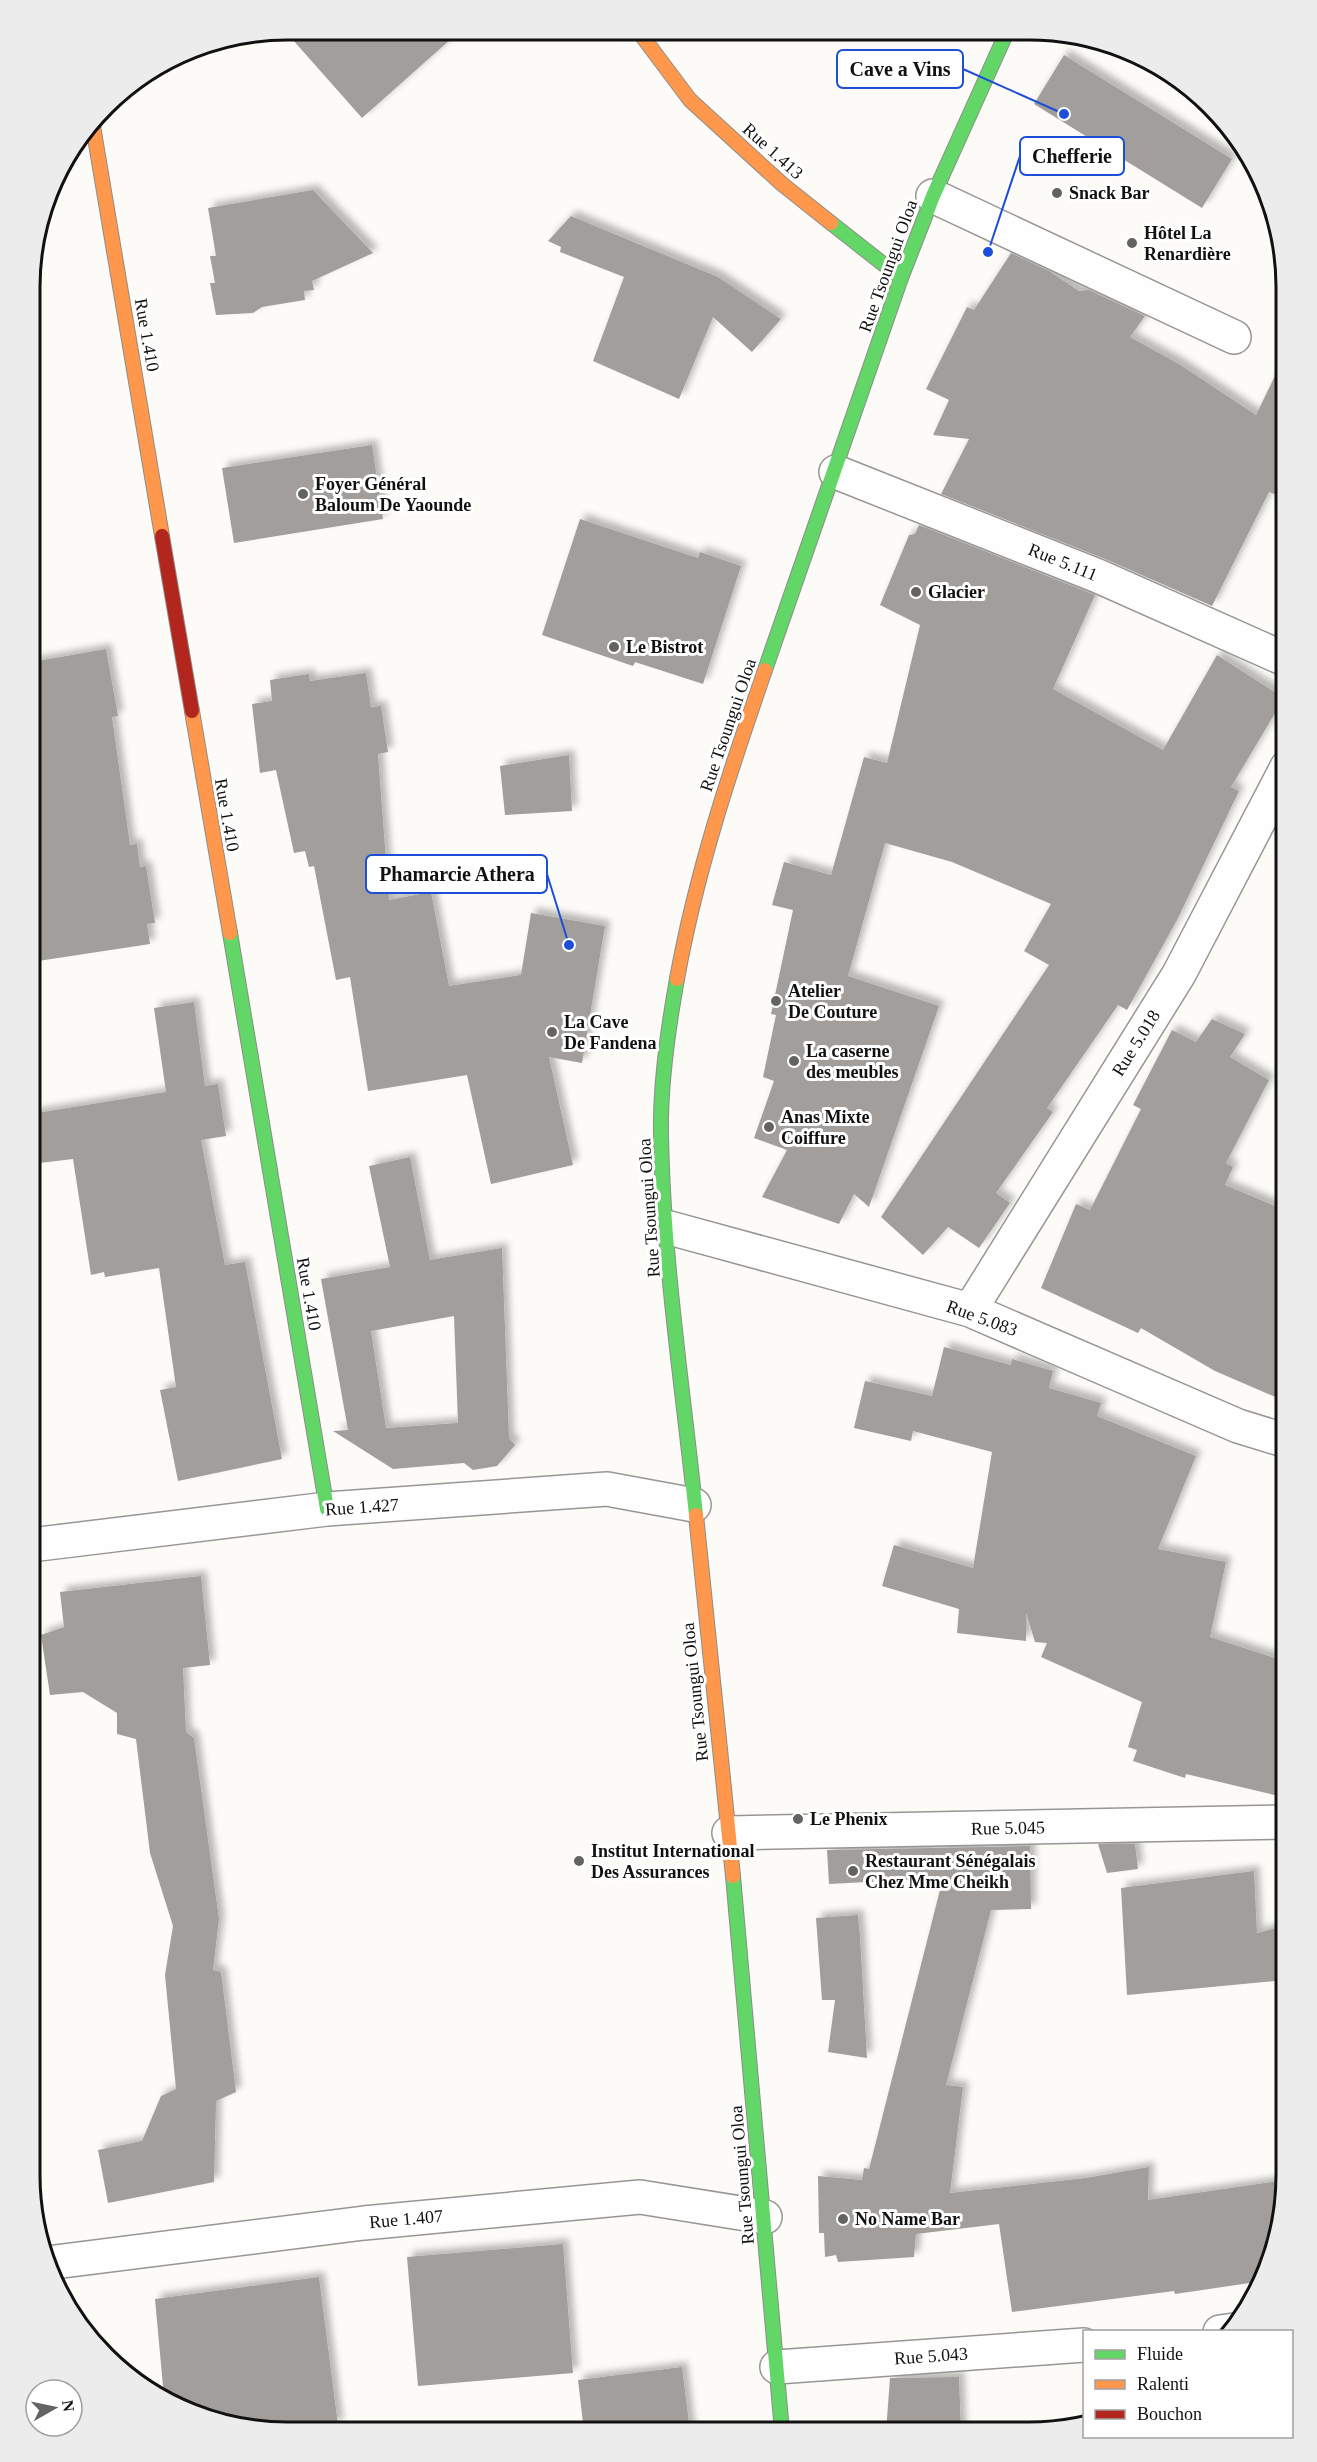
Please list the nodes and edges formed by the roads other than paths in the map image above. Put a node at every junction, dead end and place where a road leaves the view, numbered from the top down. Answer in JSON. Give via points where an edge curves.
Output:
{"nodes":[{"id":1,"x":645,"y":40,"type":"edge"},
{"id":2,"x":1003,"y":40,"type":"edge"},
{"id":3,"x":94,"y":134,"type":"edge"},
{"id":4,"x":933,"y":196,"type":"junction"},
{"id":5,"x":901,"y":278,"type":"junction"},
{"id":6,"x":1233,"y":337,"type":"dead end"},
{"id":7,"x":836,"y":472,"type":"junction"},
{"id":8,"x":1276,"y":655,"type":"edge"},
{"id":9,"x":1276,"y":788,"type":"edge"},
{"id":10,"x":666,"y":1227,"type":"junction"},
{"id":11,"x":970,"y":1310,"type":"junction"},
{"id":12,"x":1276,"y":1438,"type":"edge"},
{"id":13,"x":694,"y":1506,"type":"junction"},
{"id":14,"x":327,"y":1509,"type":"junction"},
{"id":15,"x":40,"y":1544,"type":"edge"},
{"id":16,"x":1276,"y":1822,"type":"edge"},
{"id":17,"x":729,"y":1833,"type":"junction"},
{"id":18,"x":765,"y":2217,"type":"junction"},
{"id":19,"x":57,"y":2262,"type":"edge"},
{"id":20,"x":1083,"y":2345,"type":"edge"},
{"id":21,"x":777,"y":2367,"type":"junction"},
{"id":22,"x":781,"y":2422,"type":"edge"}],
"edges":[{"from":1,"to":5,"type":"main road","name":"Rue 1.413","via":[[690,100],[782,184]]},
{"from":2,"to":4,"type":"main road","name":"Rue Tsoungui Oloa"},
{"from":3,"to":14,"type":"main road","name":"Rue 1.410"},
{"from":4,"to":5,"type":"main road","name":"Rue Tsoungui Oloa"},
{"from":4,"to":6,"type":"street"},
{"from":5,"to":7,"type":"main road","name":"Rue Tsoungui Oloa"},
{"from":7,"to":8,"type":"street","name":"Rue 5.111","via":[[1098,576]]},
{"from":7,"to":10,"type":"main road","name":"Rue Tsoungui Oloa","via":[[737,751],[687,922],[669,1023],[661,1132]]},
{"from":9,"to":11,"type":"street","name":"Rue 5.018","via":[[1179,974]]},
{"from":10,"to":11,"type":"street","name":"Rue 5.083"},
{"from":10,"to":13,"type":"main road","name":"Rue Tsoungui Oloa"},
{"from":11,"to":12,"type":"street","name":"Rue 5.083","via":[[1239,1426]]},
{"from":13,"to":14,"type":"street","name":"Rue 1.427","via":[[607,1489]]},
{"from":13,"to":17,"type":"main road","name":"Rue Tsoungui Oloa"},
{"from":14,"to":15,"type":"street","name":"Rue 1.427"},
{"from":16,"to":17,"type":"street","name":"Rue 5.045"},
{"from":17,"to":18,"type":"main road","name":"Rue Tsoungui Oloa"},
{"from":18,"to":19,"type":"street","name":"Rue 1.407","via":[[640,2197],[364,2223]]},
{"from":18,"to":21,"type":"main road","name":"Rue Tsoungui Oloa"},
{"from":20,"to":21,"type":"street","name":"Rue 5.043"},
{"from":21,"to":22,"type":"main road","name":"Rue Tsoungui Oloa"}]}
